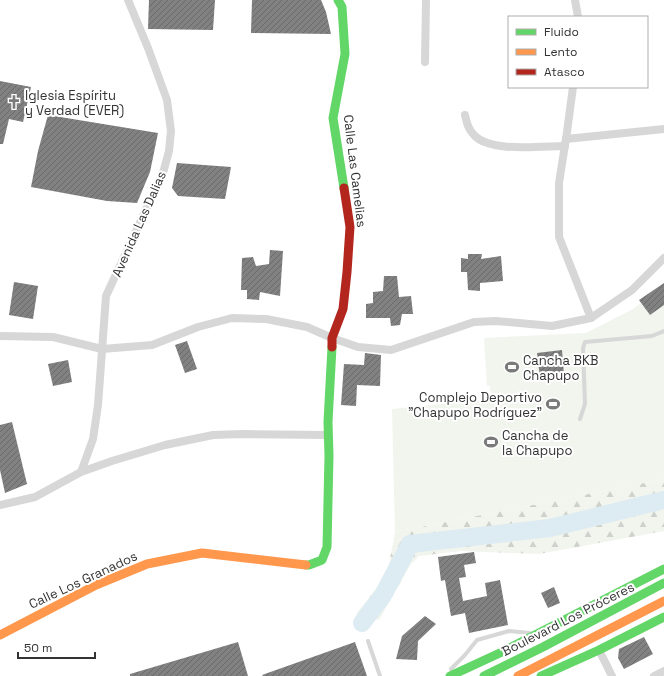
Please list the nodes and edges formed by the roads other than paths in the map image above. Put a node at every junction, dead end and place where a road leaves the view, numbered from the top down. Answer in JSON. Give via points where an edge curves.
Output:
{"nodes":[{"id":1,"x":128,"y":0,"type":"edge"},
{"id":2,"x":338,"y":0,"type":"edge"},
{"id":3,"x":426,"y":0,"type":"edge"},
{"id":4,"x":575,"y":0,"type":"edge"},
{"id":5,"x":578,"y":16,"type":"edge"},
{"id":6,"x":425,"y":62,"type":"dead end"},
{"id":7,"x":572,"y":88,"type":"edge"},
{"id":8,"x":465,"y":115,"type":"dead end"},
{"id":9,"x":664,"y":129,"type":"edge"},
{"id":10,"x":566,"y":143,"type":"junction"},
{"id":11,"x":664,"y":258,"type":"edge"},
{"id":12,"x":591,"y":318,"type":"junction"},
{"id":13,"x":664,"y":331,"type":"edge"},
{"id":14,"x":0,"y":336,"type":"edge"},
{"id":15,"x":332,"y":338,"type":"junction"},
{"id":16,"x":102,"y":349,"type":"junction"},
{"id":17,"x":580,"y":419,"type":"dead end"},
{"id":18,"x":328,"y":435,"type":"junction"},
{"id":19,"x":88,"y":452,"type":"junction"},
{"id":20,"x":101,"y":464,"type":"junction"},
{"id":21,"x":81,"y":472,"type":"junction"},
{"id":22,"x":0,"y":505,"type":"edge"},
{"id":23,"x":322,"y":560,"type":"joint"},
{"id":24,"x":664,"y":569,"type":"edge"},
{"id":25,"x":664,"y":584,"type":"edge"},
{"id":26,"x":664,"y":601,"type":"edge"},
{"id":27,"x":664,"y":617,"type":"edge"},
{"id":28,"x":536,"y":634,"type":"junction"},
{"id":29,"x":0,"y":635,"type":"edge"},
{"id":30,"x":368,"y":641,"type":"dead end"},
{"id":31,"x":543,"y":647,"type":"junction"},
{"id":32,"x":599,"y":650,"type":"junction"},
{"id":33,"x":664,"y":671,"type":"edge"},
{"id":34,"x":380,"y":676,"type":"edge"},
{"id":35,"x":445,"y":676,"type":"edge"},
{"id":36,"x":450,"y":676,"type":"edge"},
{"id":37,"x":484,"y":676,"type":"edge"},
{"id":38,"x":518,"y":676,"type":"edge"},
{"id":39,"x":541,"y":676,"type":"edge"},
{"id":40,"x":612,"y":676,"type":"edge"},
{"id":41,"x":654,"y":676,"type":"edge"}],
"edges":[{"from":1,"to":16,"type":"street","name":"Avenida Las Dalias","via":[[167,100],[171,131],[163,173],[106,296]]},
{"from":2,"to":15,"type":"main road","name":"Calle Las Camelias","via":[[342,7],[345,54],[333,118],[350,227],[343,309]]},
{"from":3,"to":6,"type":"street"},
{"from":4,"to":5,"type":"street"},
{"from":7,"to":10,"type":"street"},
{"from":8,"to":10,"type":"street","via":[[474,136],[485,143],[513,148]]},
{"from":9,"to":10,"type":"street"},
{"from":10,"to":12,"type":"street","via":[[559,183],[560,237]]},
{"from":11,"to":12,"type":"street","via":[[632,290]]},
{"from":12,"to":15,"type":"street","via":[[552,326],[496,321],[474,322],[391,350],[358,347]]},
{"from":13,"to":17,"type":"lane","via":[[652,336],[585,342],[585,404]]},
{"from":14,"to":16,"type":"street","via":[[52,336]]},
{"from":15,"to":16,"type":"street","via":[[307,327],[266,319],[232,318],[198,327],[152,345]]},
{"from":15,"to":18,"type":"main road","name":"Calle Las Camelias"},
{"from":16,"to":19,"type":"street","name":"Avenida Las Dalias","via":[[98,405],[93,439]]},
{"from":18,"to":20,"type":"street","via":[[213,436],[165,445]]},
{"from":18,"to":23,"type":"main road","name":"Calle Las Camelias","via":[[327,547]]},
{"from":19,"to":20,"type":"street"},
{"from":19,"to":21,"type":"street","name":"Avenida Las Dalias"},
{"from":20,"to":21,"type":"street"},
{"from":21,"to":22,"type":"street","via":[[35,497]]},
{"from":23,"to":29,"type":"main road","name":"Calle Los Granados","via":[[309,565],[202,553],[147,564],[96,585]]},
{"from":24,"to":28,"type":"main road"},
{"from":25,"to":31,"type":"main road","name":"Boulevard Los Próceres"},
{"from":26,"to":38,"type":"main road"},
{"from":27,"to":32,"type":"main road"},
{"from":28,"to":31,"type":"main road"},
{"from":28,"to":35,"type":"lane","via":[[510,631],[477,640]]},
{"from":28,"to":36,"type":"main road"},
{"from":30,"to":34,"type":"lane"},
{"from":31,"to":37,"type":"main road","name":"Boulevard Los Próceres"},
{"from":32,"to":39,"type":"main road"},
{"from":32,"to":40,"type":"street"},
{"from":33,"to":41,"type":"street"}]}
